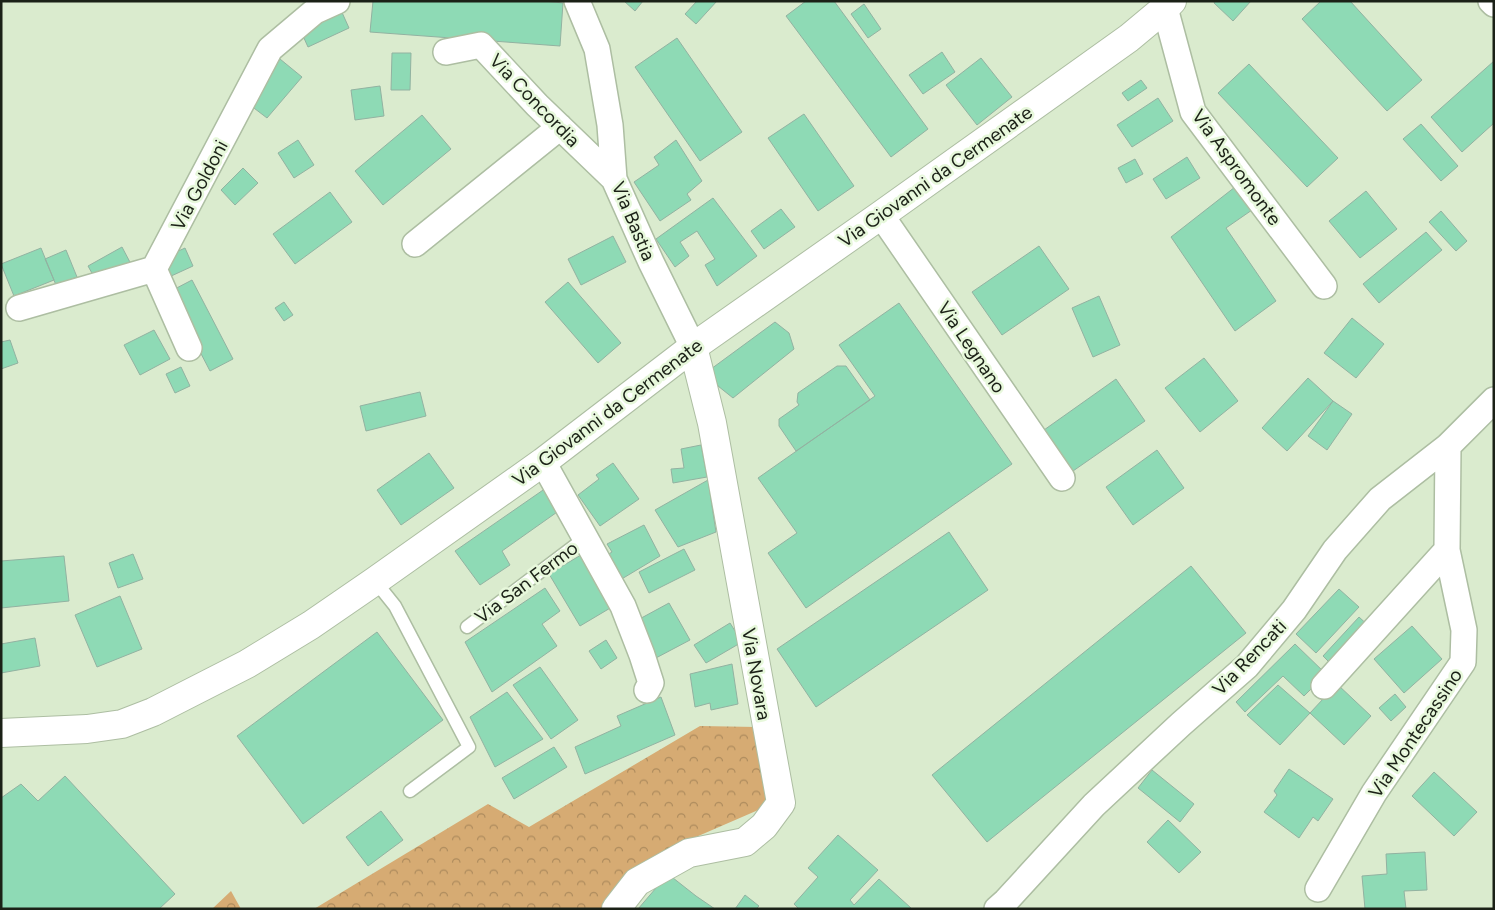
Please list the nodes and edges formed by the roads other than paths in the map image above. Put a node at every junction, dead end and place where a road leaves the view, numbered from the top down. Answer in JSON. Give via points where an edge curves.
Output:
{"nodes":[{"id":1,"x":337,"y":1,"type":"edge"},
{"id":2,"x":577,"y":1,"type":"edge"},
{"id":3,"x":1168,"y":5,"type":"edge"},
{"id":4,"x":446,"y":52,"type":"dead end"},
{"id":5,"x":560,"y":127,"type":"junction"},
{"id":6,"x":614,"y":180,"type":"junction"},
{"id":7,"x":882,"y":215,"type":"junction"},
{"id":8,"x":415,"y":244,"type":"dead end"},
{"id":9,"x":154,"y":269,"type":"junction"},
{"id":10,"x":1324,"y":286,"type":"dead end"},
{"id":11,"x":19,"y":308,"type":"dead end"},
{"id":12,"x":693,"y":347,"type":"junction"},
{"id":13,"x":189,"y":348,"type":"dead end"},
{"id":14,"x":1494,"y":400,"type":"edge"},
{"id":15,"x":1448,"y":446,"type":"junction"},
{"id":16,"x":543,"y":462,"type":"junction"},
{"id":17,"x":1062,"y":478,"type":"dead end"},
{"id":18,"x":585,"y":538,"type":"junction"},
{"id":19,"x":1447,"y":550,"type":"junction"},
{"id":20,"x":375,"y":581,"type":"junction"},
{"id":21,"x":466,"y":627,"type":"dead end"},
{"id":22,"x":1324,"y":686,"type":"dead end"},
{"id":23,"x":647,"y":690,"type":"dead end"},
{"id":24,"x":1,"y":733,"type":"edge"},
{"id":25,"x":410,"y":791,"type":"dead end"},
{"id":26,"x":1318,"y":889,"type":"dead end"},
{"id":27,"x":616,"y":909,"type":"edge"},
{"id":28,"x":997,"y":909,"type":"edge"}],
"edges":[{"from":1,"to":9,"type":"street","name":"Via Goldoni","via":[[315,11],[270,50]]},
{"from":2,"to":6,"type":"street","name":"Via Bastia","via":[[597,49],[610,125]]},
{"from":3,"to":7,"type":"main road","name":"Via Giovanni da Cermenate","via":[[1129,38]]},
{"from":3,"to":10,"type":"street","name":"Via Aspromonte","via":[[1193,112]]},
{"from":4,"to":5,"type":"street","name":"Via Concordia","via":[[481,45]]},
{"from":5,"to":6,"type":"street","name":"Via Concordia"},
{"from":5,"to":8,"type":"street"},
{"from":6,"to":12,"type":"street","name":"Via Bastia"},
{"from":7,"to":12,"type":"main road","name":"Via Giovanni da Cermenate"},
{"from":7,"to":17,"type":"street","name":"Via Legnano"},
{"from":9,"to":11,"type":"street"},
{"from":9,"to":13,"type":"street"},
{"from":12,"to":16,"type":"main road","name":"Via Giovanni da Cermenate"},
{"from":12,"to":27,"type":"main road","name":"Via Novara","via":[[712,424],[781,803],[764,826],[745,842],[689,853],[637,882]]},
{"from":14,"to":15,"type":"street","name":"Via Rencati"},
{"from":15,"to":19,"type":"street","name":"Via Montecassino"},
{"from":15,"to":28,"type":"street","name":"Via Rencati","via":[[1380,499],[1335,550],[1294,610],[1247,666],[1094,805]]},
{"from":16,"to":18,"type":"street","name":"Via San Fermo"},
{"from":16,"to":20,"type":"main road","name":"Via Giovanni da Cermenate"},
{"from":18,"to":21,"type":"lane","name":"Via San Fermo"},
{"from":18,"to":23,"type":"street","name":"Via San Fermo","via":[[626,614],[651,683]]},
{"from":19,"to":22,"type":"street"},
{"from":19,"to":26,"type":"street","name":"Via Montecassino","via":[[1464,630],[1463,662],[1374,793]]},
{"from":20,"to":24,"type":"main road","name":"Via Giovanni da Cermenate","via":[[247,664],[153,712],[122,724],[87,729]]},
{"from":20,"to":25,"type":"lane","via":[[395,606],[469,747]]}]}
